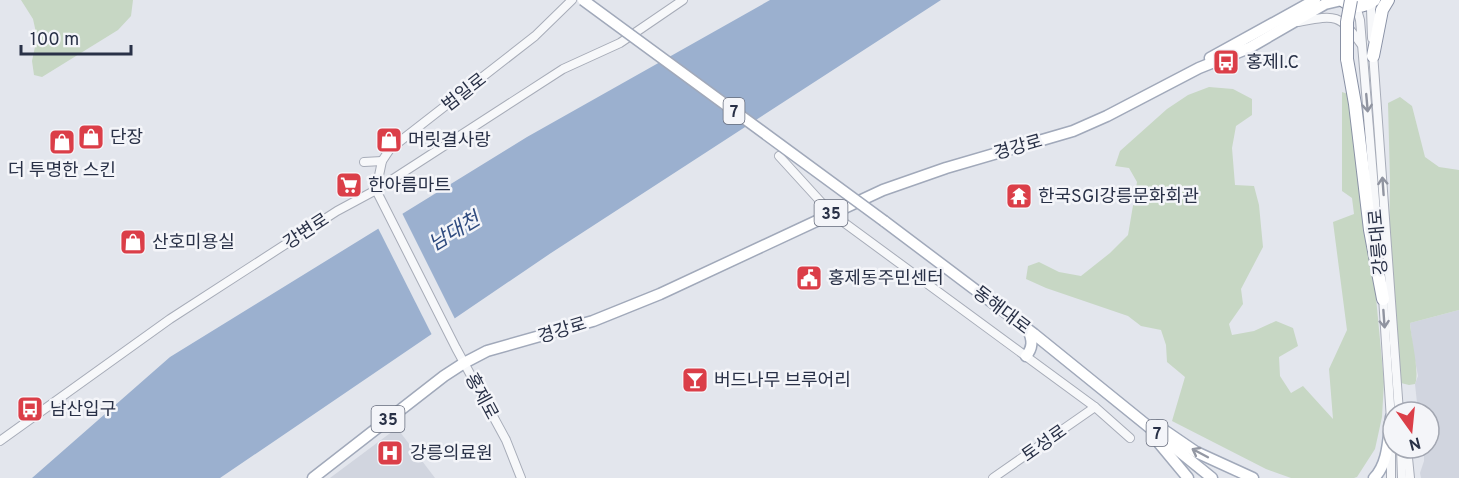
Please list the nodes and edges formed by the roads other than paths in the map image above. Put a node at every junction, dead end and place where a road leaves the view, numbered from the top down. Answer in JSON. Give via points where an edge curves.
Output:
{"nodes":[{"id":1,"x":572,"y":0,"type":"edge"},
{"id":2,"x":583,"y":0,"type":"edge"},
{"id":3,"x":683,"y":0,"type":"edge"},
{"id":4,"x":1315,"y":0,"type":"edge"},
{"id":5,"x":1342,"y":0,"type":"edge"},
{"id":6,"x":1388,"y":0,"type":"edge"},
{"id":7,"x":1374,"y":1,"type":"edge"},
{"id":8,"x":1353,"y":3,"type":"edge"},
{"id":9,"x":1293,"y":23,"type":"junction"},
{"id":10,"x":1362,"y":45,"type":"junction"},
{"id":11,"x":1373,"y":56,"type":"junction"},
{"id":12,"x":1199,"y":68,"type":"junction"},
{"id":13,"x":779,"y":156,"type":"dead end"},
{"id":14,"x":382,"y":161,"type":"junction"},
{"id":15,"x":364,"y":162,"type":"dead end"},
{"id":16,"x":377,"y":192,"type":"junction"},
{"id":17,"x":831,"y":213,"type":"junction"},
{"id":18,"x":1383,"y":299,"type":"junction"},
{"id":19,"x":1028,"y":330,"type":"junction"},
{"id":20,"x":1026,"y":356,"type":"junction"},
{"id":21,"x":464,"y":363,"type":"junction"},
{"id":22,"x":1103,"y":389,"type":"junction"},
{"id":23,"x":1112,"y":396,"type":"junction"},
{"id":24,"x":1394,"y":400,"type":"edge"},
{"id":25,"x":1394,"y":400,"type":"edge"},
{"id":26,"x":1095,"y":407,"type":"junction"},
{"id":27,"x":1130,"y":438,"type":"dead end"},
{"id":28,"x":0,"y":441,"type":"edge"},
{"id":29,"x":1384,"y":460,"type":"edge"},
{"id":30,"x":1392,"y":460,"type":"edge"},
{"id":31,"x":1401,"y":460,"type":"edge"},
{"id":32,"x":1408,"y":460,"type":"edge"},
{"id":33,"x":313,"y":478,"type":"edge"},
{"id":34,"x":521,"y":478,"type":"edge"},
{"id":35,"x":993,"y":478,"type":"edge"},
{"id":36,"x":1188,"y":478,"type":"edge"},
{"id":37,"x":1212,"y":478,"type":"edge"},
{"id":38,"x":1253,"y":478,"type":"edge"},
{"id":39,"x":1374,"y":478,"type":"edge"},
{"id":40,"x":1391,"y":478,"type":"edge"},
{"id":41,"x":1402,"y":478,"type":"edge"},
{"id":42,"x":1410,"y":478,"type":"edge"}],
"edges":[{"from":1,"to":14,"type":"street","name":"범일로","via":[[535,36],[390,149]]},
{"from":2,"to":19,"type":"main road","name":"동해대로","number":"7","bridge":true},
{"from":3,"to":16,"type":"street","name":"강변로","via":[[620,43],[563,69]]},
{"from":4,"to":12,"type":"main road","name":"경강로","number":"35","via":[[1213,55]]},
{"from":5,"to":8,"type":"highway","number":"35"},
{"from":5,"to":9,"type":"main road","name":"경강로","number":"35","via":[[1325,4]]},
{"from":6,"to":11,"type":"highway","via":[[1382,10]]},
{"from":7,"to":8,"type":"highway","via":[[1366,5]]},
{"from":7,"to":11,"type":"street","name":"강릉대로"},
{"from":8,"to":10,"type":"street","name":"강릉대로","via":[[1360,20]]},
{"from":8,"to":18,"type":"highway","bridge":true,"via":[[1347,22],[1347,59]]},
{"from":9,"to":10,"type":"street","via":[[1326,16],[1340,19]]},
{"from":9,"to":12,"type":"main road","name":"경강로","number":"35","via":[[1249,48]]},
{"from":10,"to":18,"type":"street","name":"강릉대로","one_way":true},
{"from":24,"to":11,"type":"street","name":"강릉대로","one_way":true},
{"from":12,"to":17,"type":"main road","name":"경강로","number":"35","via":[[1073,131],[946,168]]},
{"from":13,"to":17,"type":"street"},
{"from":14,"to":15,"type":"street"},
{"from":14,"to":16,"type":"street"},
{"from":16,"to":21,"type":"street","name":"홍제로"},
{"from":16,"to":28,"type":"street","name":"강변로","via":[[337,211],[170,319]]},
{"from":17,"to":20,"type":"street"},
{"from":17,"to":21,"type":"main road","name":"경강로","number":"35","via":[[660,294],[593,321],[487,351]]},
{"from":18,"to":25,"type":"street","name":"강릉대로","one_way":true},
{"from":19,"to":20,"type":"main road","via":[[1032,345]]},
{"from":19,"to":22,"type":"main road","name":"동해대로","number":"7"},
{"from":20,"to":26,"type":"street"},
{"from":21,"to":33,"type":"main road","name":"경강로","number":"35"},
{"from":21,"to":34,"type":"street","name":"홍제로","via":[[506,440]]},
{"from":22,"to":23,"type":"main road","name":"동해대로","number":"7"},
{"from":38,"to":22,"type":"main road","one_way":true,"via":[[1196,452]]},
{"from":23,"to":36,"type":"main road","via":[[1164,447]]},
{"from":23,"to":37,"type":"main road","name":"동해대로","number":"7"},
{"from":26,"to":27,"type":"street"},
{"from":26,"to":35,"type":"street","name":"토성로"},
{"from":29,"to":39,"type":"main road"},
{"from":30,"to":40,"type":"street","name":"강릉대로"},
{"from":31,"to":41,"type":"street"},
{"from":32,"to":42,"type":"street"}]}
